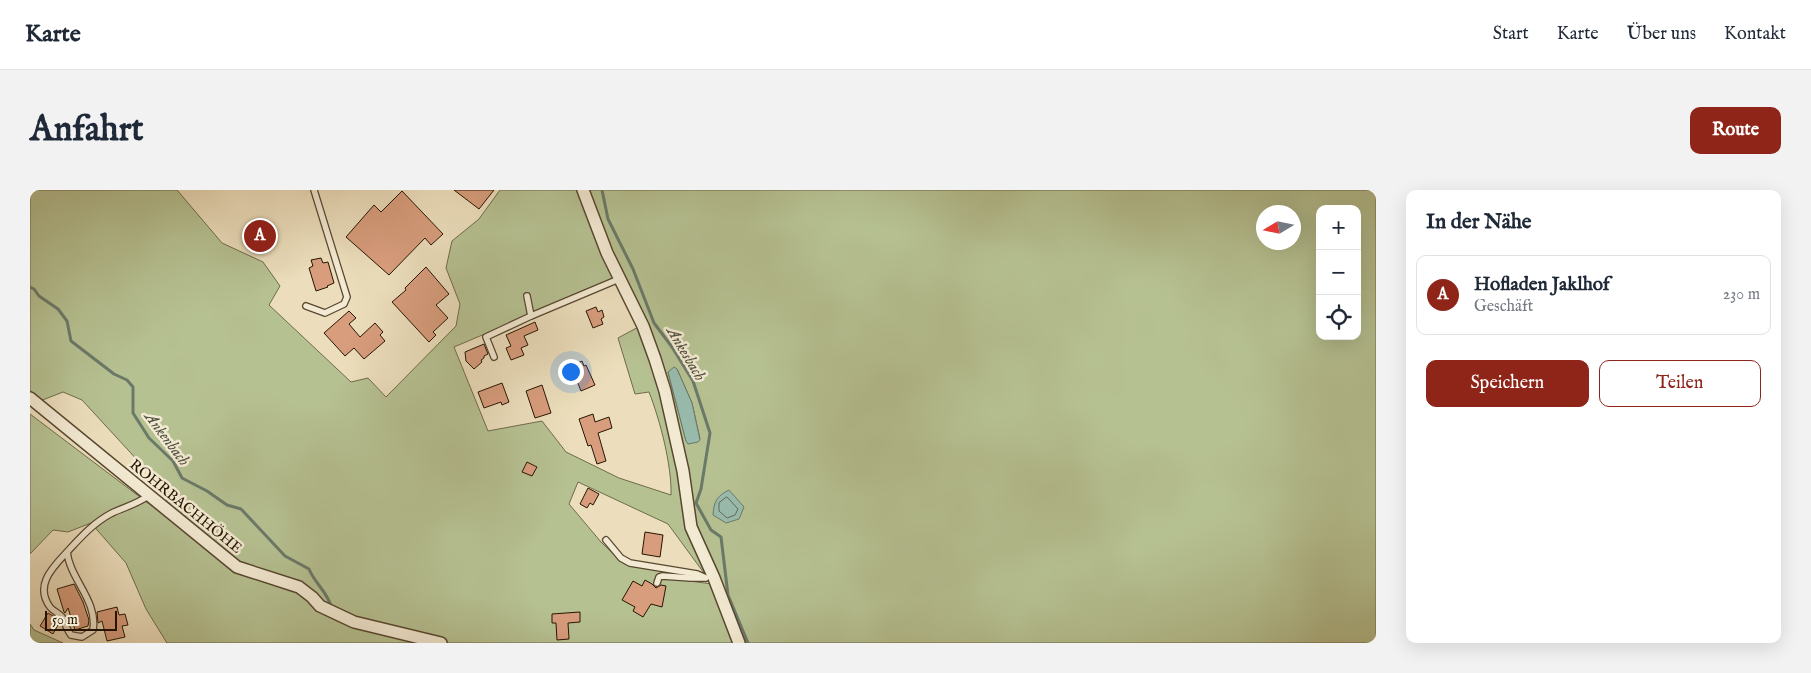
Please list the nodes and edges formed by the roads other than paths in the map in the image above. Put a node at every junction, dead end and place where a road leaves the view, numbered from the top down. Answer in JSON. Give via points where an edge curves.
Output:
{"nodes":[{"id":1,"x":314,"y":190,"type":"edge"},
{"id":2,"x":583,"y":190,"type":"edge"},
{"id":3,"x":619,"y":279,"type":"junction"},
{"id":4,"x":527,"y":296,"type":"dead end"},
{"id":5,"x":306,"y":306,"type":"dead end"},
{"id":6,"x":531,"y":316,"type":"junction"},
{"id":7,"x":494,"y":357,"type":"dead end"},
{"id":8,"x":30,"y":398,"type":"edge"},
{"id":9,"x":148,"y":496,"type":"junction"},
{"id":10,"x":606,"y":540,"type":"dead end"},
{"id":11,"x":67,"y":552,"type":"junction"},
{"id":12,"x":710,"y":578,"type":"junction"},
{"id":13,"x":657,"y":583,"type":"dead end"},
{"id":14,"x":422,"y":641,"type":"edge"},
{"id":15,"x":440,"y":643,"type":"edge"},
{"id":16,"x":739,"y":643,"type":"edge"}],
"edges":[{"from":1,"to":5,"type":"lane","via":[[347,297],[344,304],[324,313]]},
{"from":2,"to":3,"type":"street"},
{"from":3,"to":6,"type":"lane"},
{"from":3,"to":12,"type":"street","via":[[643,326],[665,391],[683,471],[691,526]]},
{"from":4,"to":6,"type":"lane"},
{"from":6,"to":7,"type":"lane","via":[[486,337]]},
{"from":8,"to":9,"type":"street","name":"ROHRBACHHÖHE"},
{"from":9,"to":11,"type":"lane","via":[[89,527]]},
{"from":9,"to":14,"type":"street","name":"ROHRBACHHÖHE","via":[[237,567],[299,587],[320,606],[354,622]]},
{"from":10,"to":12,"type":"lane","via":[[621,558],[630,563]]},
{"from":11,"to":11,"type":"lane","via":[[68,563],[85,592],[94,621],[93,630],[82,637],[71,635],[62,617],[50,607],[44,596],[44,584],[50,571]]},
{"from":12,"to":13,"type":"lane","via":[[662,576]]},
{"from":12,"to":16,"type":"street"},
{"from":14,"to":15,"type":"street","name":"ROHRBACHHÖHE"}]}
